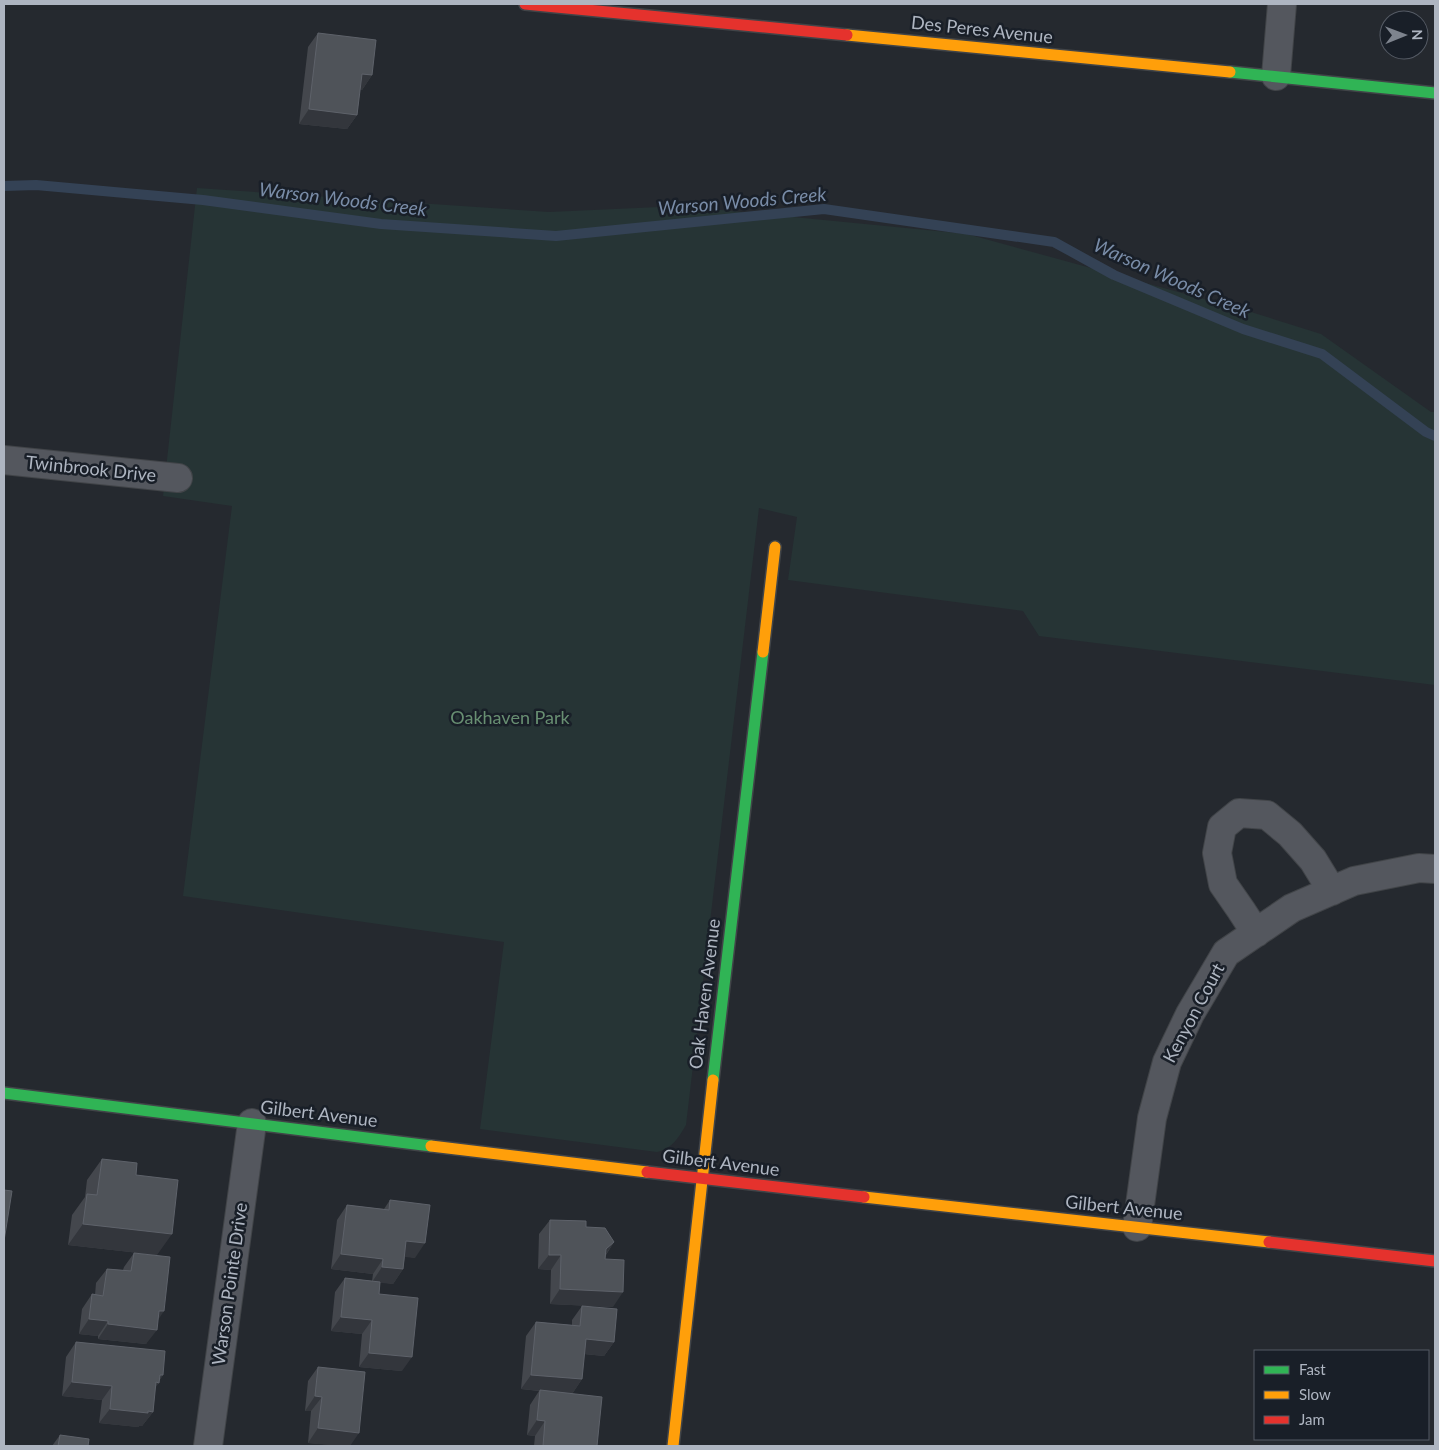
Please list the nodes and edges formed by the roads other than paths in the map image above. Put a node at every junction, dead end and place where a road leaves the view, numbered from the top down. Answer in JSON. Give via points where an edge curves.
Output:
{"nodes":[{"id":1,"x":525,"y":4,"type":"edge"},
{"id":2,"x":1282,"y":4,"type":"edge"},
{"id":3,"x":1276,"y":76,"type":"junction"},
{"id":4,"x":1435,"y":93,"type":"edge"},
{"id":5,"x":4,"y":460,"type":"edge"},
{"id":6,"x":178,"y":478,"type":"dead end"},
{"id":7,"x":775,"y":546,"type":"dead end"},
{"id":8,"x":1435,"y":869,"type":"edge"},
{"id":9,"x":1332,"y":890,"type":"junction"},
{"id":10,"x":1256,"y":933,"type":"junction"},
{"id":11,"x":4,"y":1093,"type":"edge"},
{"id":12,"x":252,"y":1123,"type":"junction"},
{"id":13,"x":701,"y":1178,"type":"junction"},
{"id":14,"x":1137,"y":1227,"type":"junction"},
{"id":15,"x":1435,"y":1261,"type":"edge"},
{"id":16,"x":208,"y":1446,"type":"edge"},
{"id":17,"x":673,"y":1446,"type":"edge"}],
"edges":[{"from":1,"to":3,"type":"street","name":"Des Peres Avenue"},
{"from":2,"to":3,"type":"street"},
{"from":3,"to":4,"type":"street","name":"Des Peres Avenue"},
{"from":5,"to":6,"type":"street","name":"Twinbrook Drive"},
{"from":7,"to":13,"type":"street","name":"Oak Haven Avenue"},
{"from":8,"to":9,"type":"street","name":"Kenyon Court","via":[[1419,868],[1354,881]]},
{"from":9,"to":10,"type":"street","name":"Kenyon Court","via":[[1292,908]]},
{"from":9,"to":10,"type":"street","via":[[1313,860],[1290,834],[1267,815],[1239,813],[1222,827],[1217,853],[1223,884]]},
{"from":10,"to":14,"type":"street","name":"Kenyon Court","via":[[1226,954],[1190,1014],[1167,1062],[1152,1118]]},
{"from":11,"to":12,"type":"street","name":"Gilbert Avenue"},
{"from":12,"to":13,"type":"street","name":"Gilbert Avenue"},
{"from":12,"to":16,"type":"street","name":"Warson Pointe Drive"},
{"from":13,"to":14,"type":"street","name":"Gilbert Avenue"},
{"from":13,"to":17,"type":"street","name":"Oak Haven Avenue"},
{"from":14,"to":15,"type":"street","name":"Gilbert Avenue"}]}
